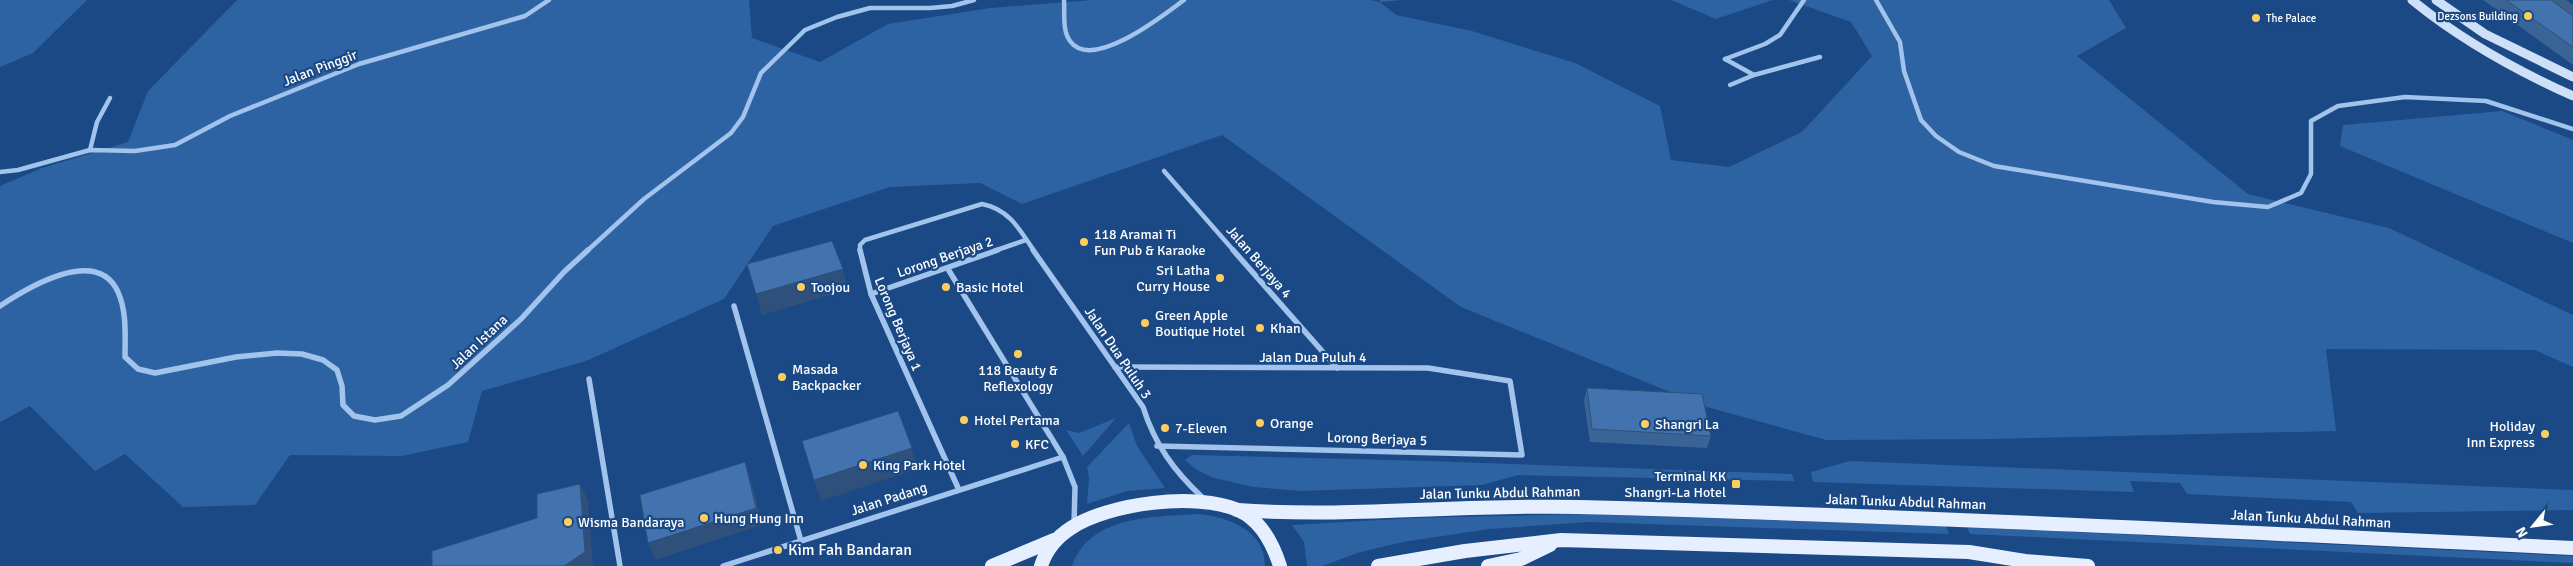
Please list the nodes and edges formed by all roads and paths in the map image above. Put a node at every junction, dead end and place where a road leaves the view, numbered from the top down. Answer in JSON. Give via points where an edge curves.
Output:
{"nodes":[{"id":1,"x":549,"y":0,"type":"edge"},
{"id":2,"x":974,"y":0,"type":"edge"},
{"id":3,"x":1064,"y":0,"type":"edge"},
{"id":4,"x":1184,"y":0,"type":"edge"},
{"id":5,"x":1804,"y":0,"type":"edge"},
{"id":6,"x":1876,"y":0,"type":"edge"},
{"id":7,"x":2412,"y":0,"type":"edge"},
{"id":8,"x":2436,"y":0,"type":"edge"},
{"id":9,"x":1820,"y":57,"type":"dead end"},
{"id":10,"x":1754,"y":75,"type":"junction"},
{"id":11,"x":2573,"y":77,"type":"edge"},
{"id":12,"x":1730,"y":85,"type":"dead end"},
{"id":13,"x":2573,"y":96,"type":"edge"},
{"id":14,"x":110,"y":98,"type":"dead end"},
{"id":15,"x":2573,"y":129,"type":"edge"},
{"id":16,"x":90,"y":150,"type":"junction"},
{"id":17,"x":1164,"y":171,"type":"dead end"},
{"id":18,"x":0,"y":172,"type":"edge"},
{"id":19,"x":1010,"y":216,"type":"joint"},
{"id":20,"x":1026,"y":240,"type":"junction"},
{"id":21,"x":948,"y":269,"type":"junction"},
{"id":22,"x":871,"y":294,"type":"junction"},
{"id":23,"x":0,"y":306,"type":"edge"},
{"id":24,"x":734,"y":306,"type":"dead end"},
{"id":25,"x":1116,"y":367,"type":"junction"},
{"id":26,"x":1337,"y":368,"type":"junction"},
{"id":27,"x":590,"y":379,"type":"dead end"},
{"id":28,"x":1510,"y":381,"type":"joint"},
{"id":29,"x":1157,"y":446,"type":"junction"},
{"id":30,"x":1063,"y":457,"type":"junction"},
{"id":31,"x":958,"y":490,"type":"junction"},
{"id":32,"x":1207,"y":502,"type":"junction"},
{"id":33,"x":1237,"y":510,"type":"junction"},
{"id":34,"x":1074,"y":525,"type":"junction"},
{"id":35,"x":1059,"y":538,"type":"junction"},
{"id":36,"x":1562,"y":540,"type":"junction"},
{"id":37,"x":801,"y":541,"type":"junction"},
{"id":38,"x":2573,"y":548,"type":"edge"},
{"id":39,"x":2026,"y":560,"type":"junction"},
{"id":40,"x":620,"y":566,"type":"edge"},
{"id":41,"x":723,"y":566,"type":"edge"},
{"id":42,"x":992,"y":566,"type":"edge"},
{"id":43,"x":1041,"y":566,"type":"edge"},
{"id":44,"x":1280,"y":566,"type":"edge"},
{"id":45,"x":1378,"y":566,"type":"edge"},
{"id":46,"x":1488,"y":566,"type":"edge"},
{"id":47,"x":2040,"y":566,"type":"edge"},
{"id":48,"x":2088,"y":566,"type":"edge"}],
"edges":[{"from":1,"to":16,"type":"street","name":"Jalan Pinggir","via":[[526,16],[359,64],[230,116],[175,145],[135,151]]},
{"from":2,"to":23,"type":"street","name":"Jalan Istana","via":[[930,8],[870,8],[805,30],[761,73],[743,117],[731,132],[644,199],[448,385],[401,416],[375,420],[354,416],[343,405],[337,370],[323,360],[302,354],[236,357],[155,373],[138,369],[125,356],[121,304],[114,285],[97,272],[81,270],[54,276]]},
{"from":3,"to":4,"type":"street","via":[[1068,37],[1073,45],[1084,49],[1118,44]]},
{"from":5,"to":10,"type":"street","via":[[1780,35],[1766,44],[1725,59]]},
{"from":6,"to":15,"type":"street","via":[[1900,42],[1904,71],[1921,120],[1936,136],[1959,152],[1994,166],[2213,202],[2268,207],[2301,193],[2311,174],[2311,121],[2338,106],[2405,97],[2486,101]]},
{"from":7,"to":13,"type":"main road","via":[[2499,61]]},
{"from":8,"to":11,"type":"main road","via":[[2488,36]]},
{"from":9,"to":10,"type":"street"},
{"from":10,"to":12,"type":"street"},
{"from":14,"to":16,"type":"street","via":[[97,122]]},
{"from":16,"to":18,"type":"street","name":"Jalan Pinggir"},
{"from":17,"to":26,"type":"street","name":"Jalan Berjaya 4"},
{"from":19,"to":20,"type":"street","name":"Jalan Dua Puluh 3"},
{"from":19,"to":22,"type":"street","name":"Lorong Berjaya 1","via":[[994,206],[982,204],[865,240],[860,245],[860,253]]},
{"from":20,"to":21,"type":"street","name":"Lorong Berjaya 2"},
{"from":20,"to":25,"type":"street","name":"Jalan Dua Puluh 3"},
{"from":21,"to":22,"type":"street","name":"Lorong Berjaya 2"},
{"from":21,"to":30,"type":"street"},
{"from":22,"to":31,"type":"street","name":"Lorong Berjaya 1"},
{"from":24,"to":37,"type":"street"},
{"from":25,"to":26,"type":"street","name":"Jalan Dua Puluh 4"},
{"from":25,"to":29,"type":"street","name":"Jalan Dua Puluh 3","via":[[1142,407]]},
{"from":26,"to":28,"type":"street","name":"Jalan Dua Puluh 4","via":[[1428,368]]},
{"from":27,"to":40,"type":"street"},
{"from":28,"to":29,"type":"street","name":"Lorong Berjaya 5","via":[[1522,455]]},
{"from":29,"to":32,"type":"street","name":"Jalan Dua Puluh 3","via":[[1164,458]]},
{"from":30,"to":31,"type":"street","name":"Jalan Padang"},
{"from":30,"to":34,"type":"street","via":[[1075,487]]},
{"from":31,"to":37,"type":"street","name":"Jalan Padang"},
{"from":32,"to":33,"type":"main road"},
{"from":32,"to":34,"type":"main road","via":[[1139,506]]},
{"from":33,"to":38,"type":"main road","name":"Jalan Tunku Abdul Rahman","via":[[1292,514],[1575,507],[2111,526]]},
{"from":33,"to":44,"type":"main road","via":[[1262,529],[1273,544]]},
{"from":34,"to":35,"type":"main road"},
{"from":35,"to":42,"type":"main road"},
{"from":35,"to":43,"type":"main road"},
{"from":36,"to":39,"type":"main road","via":[[1969,552]]},
{"from":36,"to":45,"type":"main road","via":[[1465,551]]},
{"from":36,"to":46,"type":"main road","via":[[1521,558]]},
{"from":37,"to":41,"type":"street","name":"Jalan Padang"},
{"from":39,"to":47,"type":"street"},
{"from":39,"to":48,"type":"main road"}]}
